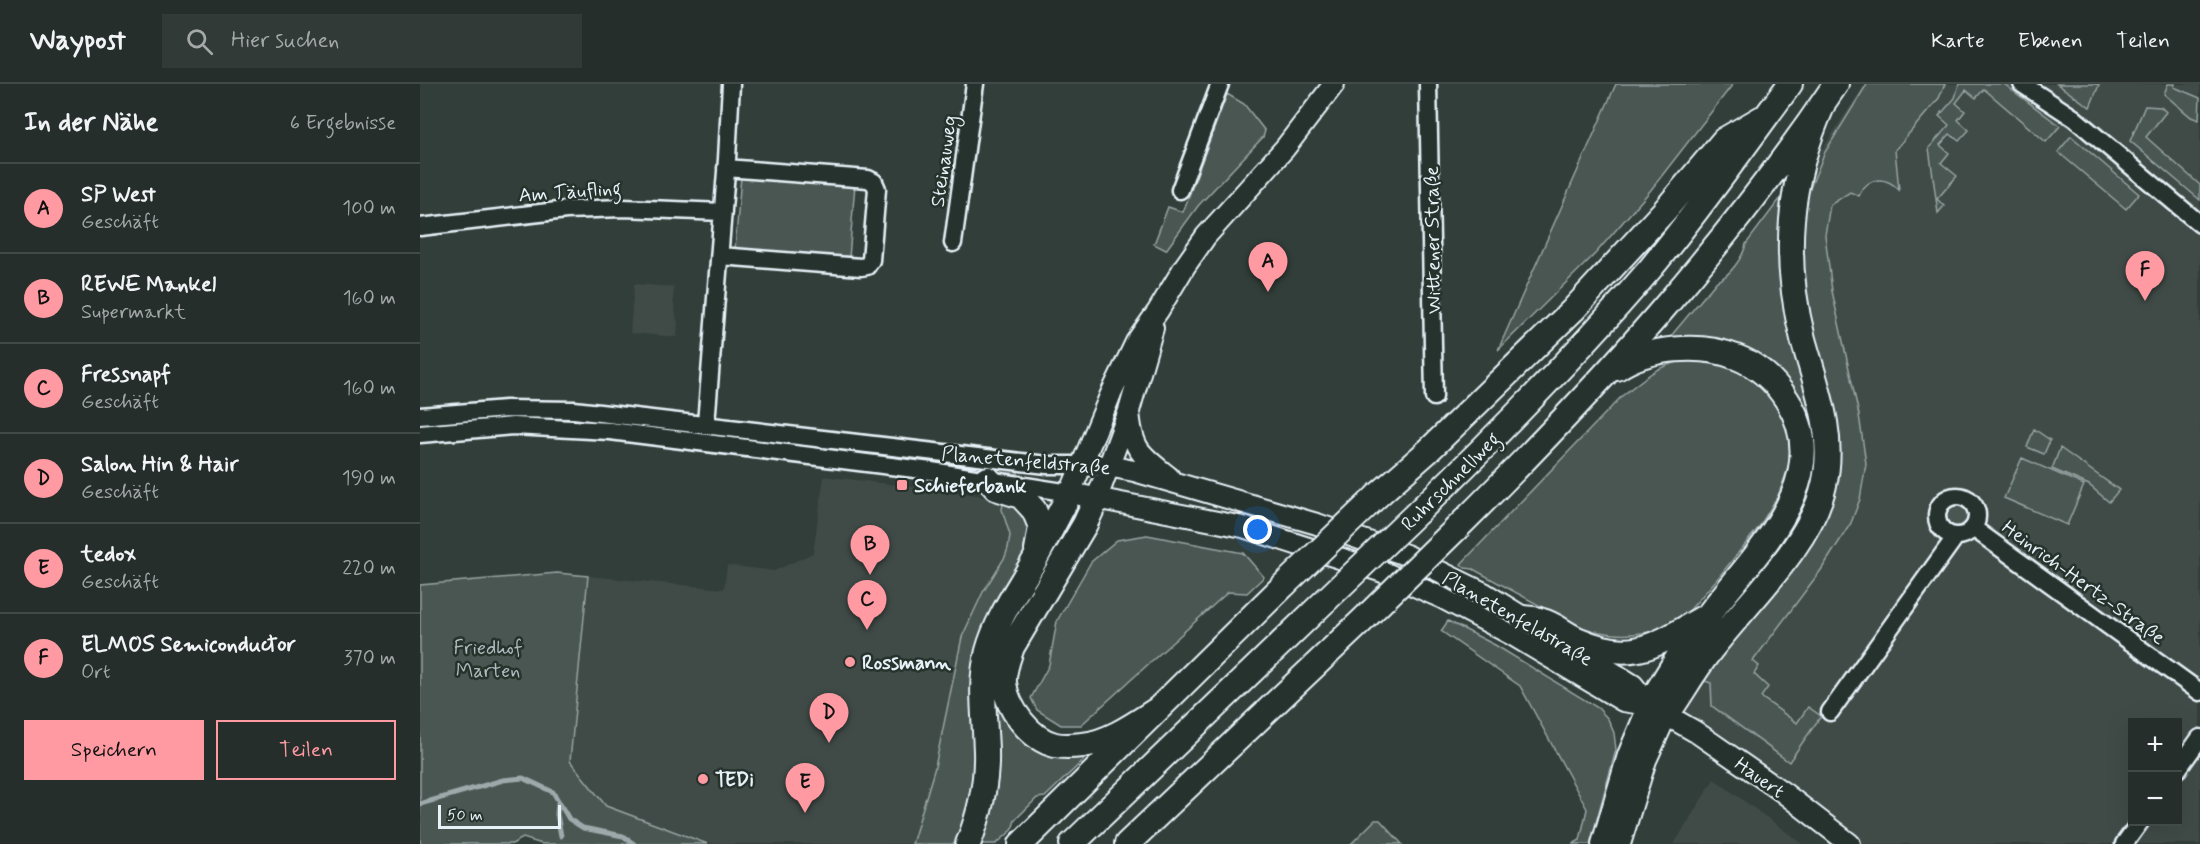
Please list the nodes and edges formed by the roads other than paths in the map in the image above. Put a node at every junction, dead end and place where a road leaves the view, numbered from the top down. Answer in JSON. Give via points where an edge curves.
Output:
{"nodes":[{"id":1,"x":731,"y":84,"type":"edge"},
{"id":2,"x":975,"y":84,"type":"edge"},
{"id":3,"x":1220,"y":84,"type":"edge"},
{"id":4,"x":1334,"y":84,"type":"edge"},
{"id":5,"x":1428,"y":84,"type":"edge"},
{"id":6,"x":1790,"y":84,"type":"edge"},
{"id":7,"x":1836,"y":84,"type":"edge"},
{"id":8,"x":2022,"y":84,"type":"edge"},
{"id":9,"x":1823,"y":104,"type":"junction"},
{"id":10,"x":1767,"y":116,"type":"junction"},
{"id":11,"x":726,"y":168,"type":"junction"},
{"id":12,"x":1180,"y":190,"type":"dead end"},
{"id":13,"x":723,"y":212,"type":"junction"},
{"id":14,"x":2200,"y":224,"type":"edge"},
{"id":15,"x":420,"y":227,"type":"edge"},
{"id":16,"x":952,"y":243,"type":"dead end"},
{"id":17,"x":720,"y":256,"type":"junction"},
{"id":18,"x":1158,"y":311,"type":"junction"},
{"id":19,"x":1601,"y":381,"type":"junction"},
{"id":20,"x":1434,"y":397,"type":"dead end"},
{"id":21,"x":1129,"y":411,"type":"junction"},
{"id":22,"x":420,"y":416,"type":"edge"},
{"id":23,"x":705,"y":424,"type":"junction"},
{"id":24,"x":420,"y":434,"type":"edge"},
{"id":25,"x":1081,"y":465,"type":"junction"},
{"id":26,"x":1107,"y":466,"type":"junction"},
{"id":27,"x":988,"y":479,"type":"junction"},
{"id":28,"x":1176,"y":483,"type":"junction"},
{"id":29,"x":1070,"y":493,"type":"junction"},
{"id":30,"x":1096,"y":498,"type":"junction"},
{"id":31,"x":1973,"y":528,"type":"junction"},
{"id":32,"x":1956,"y":536,"type":"junction"},
{"id":33,"x":1033,"y":562,"type":"junction"},
{"id":34,"x":1707,"y":615,"type":"junction"},
{"id":35,"x":1524,"y":618,"type":"junction"},
{"id":36,"x":2200,"y":692,"type":"edge"},
{"id":37,"x":1158,"y":709,"type":"junction"},
{"id":38,"x":1658,"y":711,"type":"junction"},
{"id":39,"x":1830,"y":712,"type":"dead end"},
{"id":40,"x":2200,"y":738,"type":"edge"},
{"id":41,"x":2182,"y":764,"type":"edge"},
{"id":42,"x":2137,"y":826,"type":"edge"},
{"id":43,"x":968,"y":844,"type":"edge"},
{"id":44,"x":1022,"y":844,"type":"edge"},
{"id":45,"x":1072,"y":844,"type":"edge"},
{"id":46,"x":1127,"y":844,"type":"edge"},
{"id":47,"x":1602,"y":844,"type":"edge"},
{"id":48,"x":1620,"y":844,"type":"edge"},
{"id":49,"x":1850,"y":844,"type":"edge"},
{"id":50,"x":2124,"y":844,"type":"edge"}],
"edges":[{"from":1,"to":11,"type":"street"},
{"from":2,"to":16,"type":"street","name":"Steinauweg"},
{"from":3,"to":12,"type":"street"},
{"from":4,"to":18,"type":"main road","via":[[1276,158],[1206,236]]},
{"from":5,"to":20,"type":"street","name":"Wittener Straße"},
{"from":6,"to":10,"type":"highway","name":"Ruhrschnellweg"},
{"from":7,"to":9,"type":"highway","name":"Ruhrschnellweg"},
{"from":8,"to":14,"type":"street","via":[[2074,118]]},
{"from":9,"to":19,"type":"highway","name":"Ruhrschnellweg","via":[[1726,234]]},
{"from":9,"to":38,"type":"highway","via":[[1807,144],[1798,182],[1790,249],[1796,306],[1824,417],[1828,467],[1824,487],[1794,546]]},
{"from":10,"to":37,"type":"highway","bridge":true,"via":[[1724,140],[1573,310]]},
{"from":10,"to":45,"type":"highway","name":"Ruhrschnellweg","bridge":true,"via":[[1707,198],[1610,315],[1533,398]]},
{"from":11,"to":13,"type":"street"},
{"from":11,"to":17,"type":"street","via":[[868,179],[877,189],[871,260],[867,266]]},
{"from":13,"to":15,"type":"street","name":"Am Täufling","via":[[566,210]]},
{"from":13,"to":17,"type":"street"},
{"from":17,"to":23,"type":"street"},
{"from":18,"to":21,"type":"main road"},
{"from":18,"to":25,"type":"main road","via":[[1136,342]]},
{"from":19,"to":34,"type":"highway","via":[[1621,365],[1652,354],[1720,352],[1764,373],[1794,410],[1801,430],[1803,461],[1798,489],[1781,520]]},
{"from":19,"to":46,"type":"highway","name":"Ruhrschnellweg","bridge":true,"via":[[1457,528]]},
{"from":21,"to":26,"type":"main road"},
{"from":21,"to":28,"type":"main road","via":[[1136,447]]},
{"from":22,"to":23,"type":"street","name":"Planetenfeldstraße","via":[[540,408]]},
{"from":23,"to":25,"type":"street","name":"Planetenfeldstraße","via":[[1047,465]]},
{"from":24,"to":27,"type":"street","name":"Planetenfeldstraße","via":[[513,426],[610,431]]},
{"from":25,"to":26,"type":"main road","name":"Planetenfeldstraße"},
{"from":25,"to":29,"type":"main road"},
{"from":26,"to":28,"type":"main road","name":"Planetenfeldstraße"},
{"from":26,"to":30,"type":"main road"},
{"from":27,"to":29,"type":"street","name":"Planetenfeldstraße"},
{"from":27,"to":33,"type":"highway","via":[[996,488],[1021,496],[1034,510],[1041,527]]},
{"from":28,"to":35,"type":"main road","name":"Planetenfeldstraße","via":[[1406,555],[1484,593]]},
{"from":29,"to":30,"type":"main road","name":"Planetenfeldstraße"},
{"from":29,"to":33,"type":"highway"},
{"from":30,"to":37,"type":"highway","via":[[1085,524],[1012,647],[1004,683],[1014,711],[1038,736],[1054,745],[1086,745],[1131,726]]},
{"from":30,"to":38,"type":"main road","name":"Planetenfeldstraße","via":[[1243,527],[1383,572],[1483,619],[1623,701]]},
{"from":31,"to":32,"type":"street","name":"Heinrich-Hertz-Straße"},
{"from":31,"to":32,"type":"street","name":"Heinrich-Hertz-Straße","via":[[1977,514],[1972,502],[1961,496],[1948,498],[1937,517],[1942,529]]},
{"from":31,"to":36,"type":"street","name":"Heinrich-Hertz-Straße"},
{"from":32,"to":39,"type":"street","name":"Heinrich-Hertz-Straße"},
{"from":33,"to":43,"type":"highway","via":[[1002,614],[988,651],[983,685],[985,776],[976,825]]},
{"from":34,"to":35,"type":"highway","via":[[1661,643],[1631,651],[1599,648],[1543,621]]},
{"from":34,"to":38,"type":"highway","via":[[1671,668]]},
{"from":35,"to":38,"type":"main road","name":"Planetenfeldstraße","via":[[1633,685]]},
{"from":37,"to":44,"type":"highway"},
{"from":38,"to":47,"type":"main road","via":[[1628,755]]},
{"from":38,"to":48,"type":"main road"},
{"from":38,"to":49,"type":"main road","name":"Hauert","via":[[1773,785]]},
{"from":40,"to":41,"type":"street"},
{"from":42,"to":50,"type":"street"}]}
